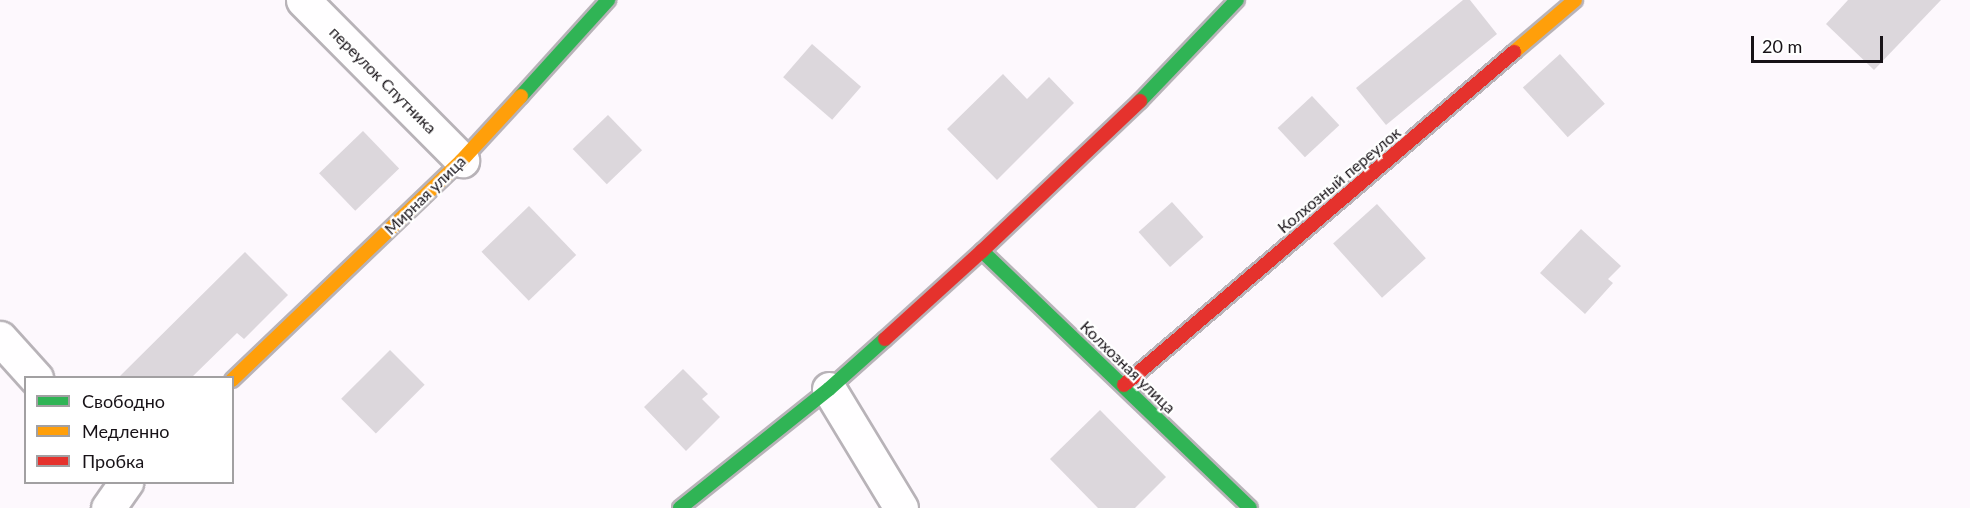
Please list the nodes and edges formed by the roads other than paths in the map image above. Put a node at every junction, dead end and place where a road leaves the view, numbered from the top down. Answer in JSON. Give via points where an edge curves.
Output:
{"nodes":[{"id":1,"x":303,"y":0,"type":"edge"},
{"id":2,"x":608,"y":0,"type":"edge"},
{"id":3,"x":1237,"y":0,"type":"edge"},
{"id":4,"x":1575,"y":0,"type":"edge"},
{"id":5,"x":462,"y":160,"type":"junction"},
{"id":6,"x":982,"y":251,"type":"junction"},
{"id":7,"x":0,"y":338,"type":"edge"},
{"id":8,"x":34,"y":376,"type":"edge"},
{"id":9,"x":234,"y":378,"type":"edge"},
{"id":10,"x":1124,"y":385,"type":"junction"},
{"id":11,"x":829,"y":389,"type":"junction"},
{"id":12,"x":125,"y":484,"type":"edge"},
{"id":13,"x":108,"y":508,"type":"edge"},
{"id":14,"x":680,"y":508,"type":"edge"},
{"id":15,"x":901,"y":508,"type":"edge"},
{"id":16,"x":1250,"y":508,"type":"edge"}],
"edges":[{"from":1,"to":5,"type":"street","name":"переулок Спутника"},
{"from":2,"to":5,"type":"street","name":"Мирная улица"},
{"from":3,"to":6,"type":"street","via":[[1170,72]]},
{"from":4,"to":10,"type":"street","name":"Колхозный переулок"},
{"from":5,"to":9,"type":"street","name":"Мирная улица"},
{"from":6,"to":10,"type":"street","name":"Колхозная улица"},
{"from":6,"to":11,"type":"street"},
{"from":7,"to":8,"type":"street"},
{"from":10,"to":16,"type":"street","name":"Колхозная улица"},
{"from":11,"to":14,"type":"street"},
{"from":11,"to":15,"type":"street"},
{"from":12,"to":13,"type":"street"}]}
